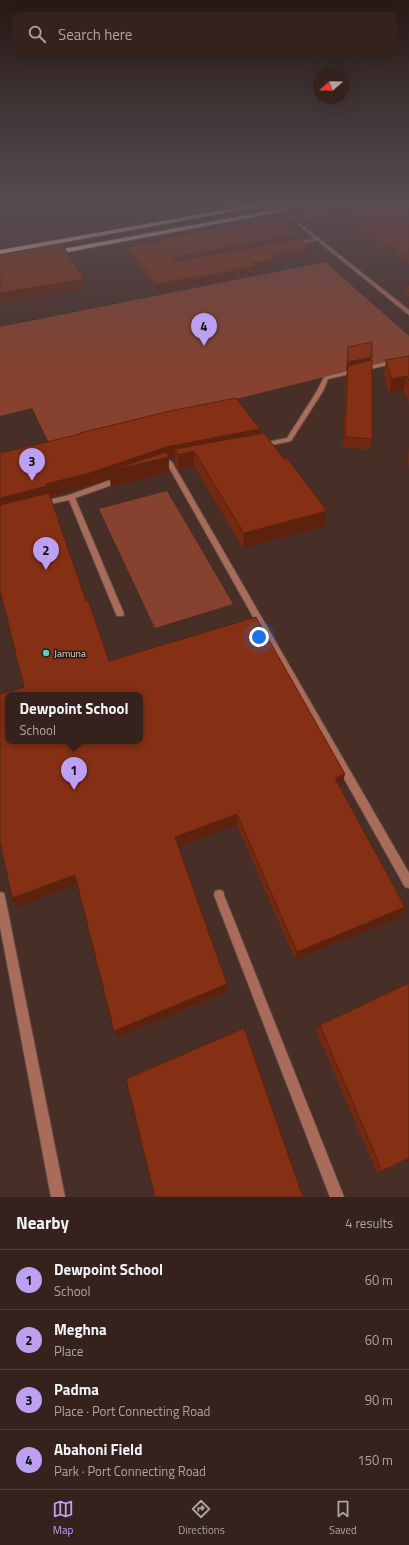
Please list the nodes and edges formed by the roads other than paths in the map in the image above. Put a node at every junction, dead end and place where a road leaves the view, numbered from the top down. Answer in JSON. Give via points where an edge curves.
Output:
{"nodes":[{"id":1,"x":342,"y":259,"type":"edge"},
{"id":2,"x":409,"y":313,"type":"edge"},
{"id":3,"x":409,"y":358,"type":"edge"},
{"id":4,"x":251,"y":447,"type":"edge"},
{"id":5,"x":169,"y":462,"type":"edge"},
{"id":6,"x":127,"y":477,"type":"edge"},
{"id":7,"x":71,"y":497,"type":"junction"},
{"id":8,"x":36,"y":506,"type":"edge"},
{"id":9,"x":120,"y":614,"type":"dead end"},
{"id":10,"x":409,"y":883,"type":"edge"},
{"id":11,"x":219,"y":895,"type":"dead end"},
{"id":12,"x":0,"y":897,"type":"edge"},
{"id":13,"x":58,"y":1197,"type":"edge"},
{"id":14,"x":337,"y":1197,"type":"edge"}],
"edges":[{"from":1,"to":2,"type":"street"},
{"from":3,"to":4,"type":"street","via":[[326,378],[288,440]]},
{"from":5,"to":10,"type":"street"},
{"from":6,"to":7,"type":"street"},
{"from":7,"to":8,"type":"street"},
{"from":7,"to":9,"type":"street"},
{"from":11,"to":14,"type":"street"},
{"from":12,"to":13,"type":"street"}]}
